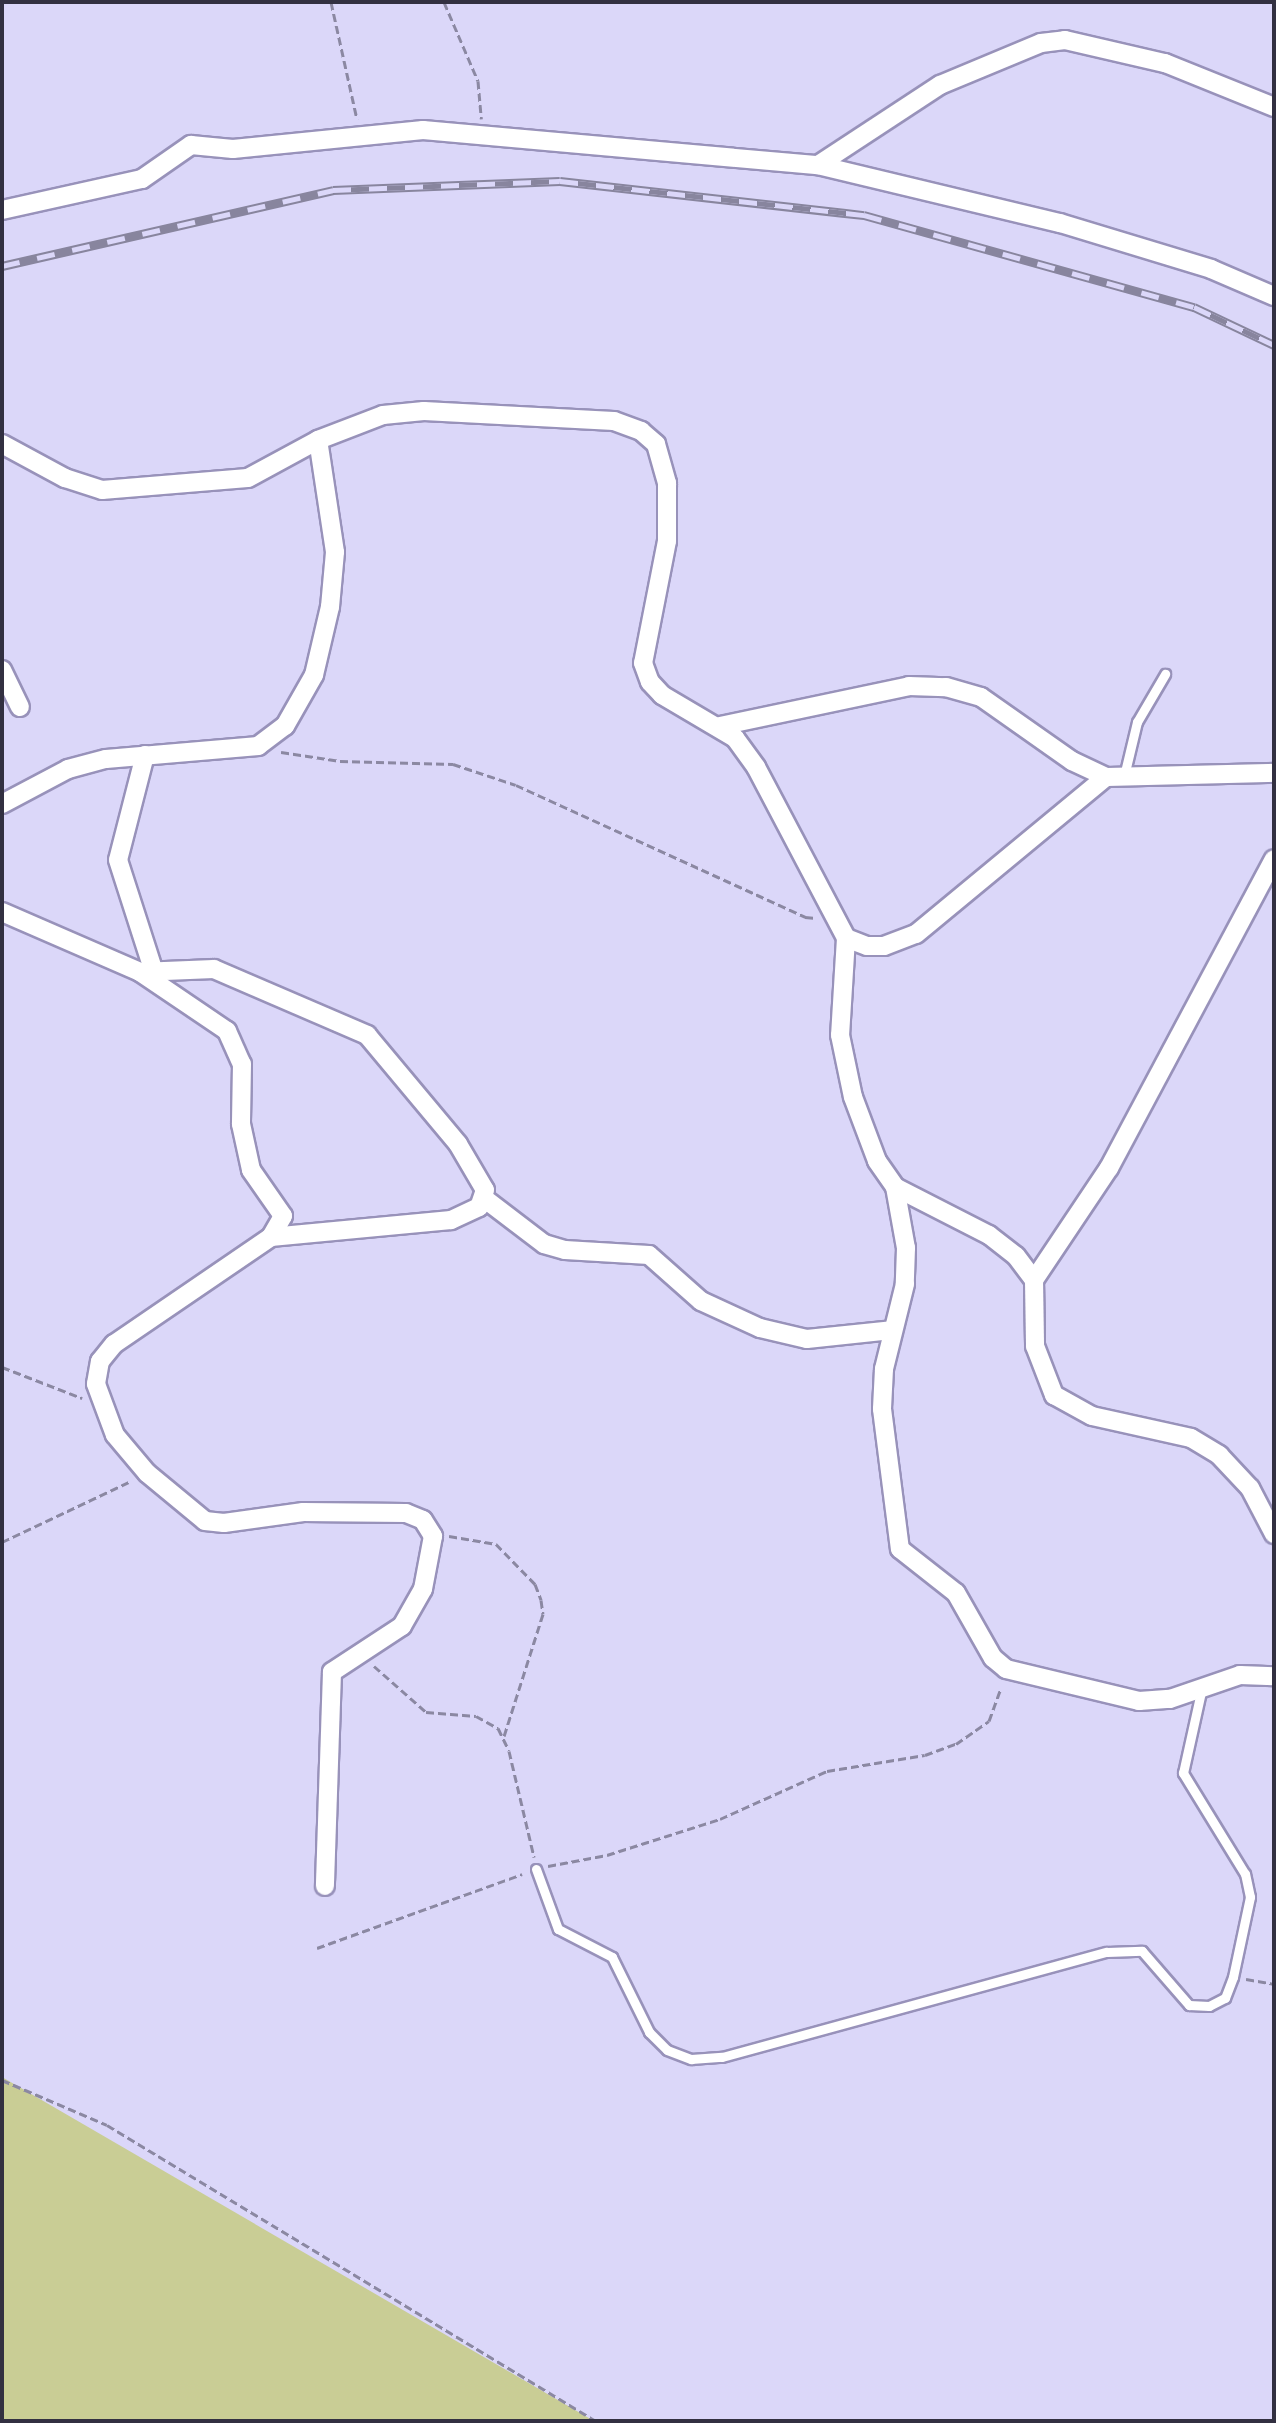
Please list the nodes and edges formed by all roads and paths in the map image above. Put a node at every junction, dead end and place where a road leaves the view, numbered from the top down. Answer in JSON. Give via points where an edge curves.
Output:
{"nodes":[{"id":1,"x":331,"y":2,"type":"edge"},
{"id":2,"x":444,"y":2,"type":"edge"},
{"id":3,"x":1274,"y":107,"type":"edge"},
{"id":4,"x":360,"y":134,"type":"junction"},
{"id":5,"x":481,"y":136,"type":"junction"},
{"id":6,"x":818,"y":165,"type":"junction"},
{"id":7,"x":2,"y":210,"type":"edge"},
{"id":8,"x":1274,"y":296,"type":"edge"},
{"id":9,"x":318,"y":440,"type":"junction"},
{"id":10,"x":2,"y":444,"type":"edge"},
{"id":11,"x":2,"y":670,"type":"edge"},
{"id":12,"x":1165,"y":674,"type":"dead end"},
{"id":13,"x":20,"y":707,"type":"dead end"},
{"id":14,"x":720,"y":726,"type":"junction"},
{"id":15,"x":258,"y":746,"type":"junction"},
{"id":16,"x":145,"y":755,"type":"junction"},
{"id":17,"x":1274,"y":773,"type":"edge"},
{"id":18,"x":1115,"y":776,"type":"junction"},
{"id":19,"x":2,"y":804,"type":"edge"},
{"id":20,"x":1274,"y":859,"type":"edge"},
{"id":21,"x":830,"y":909,"type":"junction"},
{"id":22,"x":2,"y":912,"type":"edge"},
{"id":23,"x":846,"y":938,"type":"junction"},
{"id":24,"x":147,"y":971,"type":"junction"},
{"id":25,"x":895,"y":1187,"type":"junction"},
{"id":26,"x":485,"y":1199,"type":"junction"},
{"id":27,"x":271,"y":1237,"type":"junction"},
{"id":28,"x":1034,"y":1280,"type":"junction"},
{"id":29,"x":892,"y":1330,"type":"junction"},
{"id":30,"x":2,"y":1367,"type":"edge"},
{"id":31,"x":104,"y":1407,"type":"junction"},
{"id":32,"x":147,"y":1473,"type":"junction"},
{"id":33,"x":1274,"y":1534,"type":"edge"},
{"id":34,"x":433,"y":1536,"type":"junction"},
{"id":35,"x":2,"y":1542,"type":"edge"},
{"id":36,"x":361,"y":1655,"type":"junction"},
{"id":37,"x":1006,"y":1669,"type":"junction"},
{"id":38,"x":1274,"y":1676,"type":"edge"},
{"id":39,"x":1202,"y":1687,"type":"junction"},
{"id":40,"x":504,"y":1736,"type":"junction"},
{"id":41,"x":536,"y":1869,"type":"junction"},
{"id":42,"x":325,"y":1886,"type":"dead end"},
{"id":43,"x":317,"y":1948,"type":"dead end"},
{"id":44,"x":1233,"y":1977,"type":"junction"},
{"id":45,"x":1274,"y":1984,"type":"edge"},
{"id":46,"x":2,"y":2080,"type":"edge"},
{"id":47,"x":596,"y":2421,"type":"edge"}],
"edges":[{"from":1,"to":4,"type":"path"},
{"from":2,"to":5,"type":"path","via":[[478,81]]},
{"from":3,"to":6,"type":"street","via":[[1165,63],[1065,40],[1041,43],[940,85]]},
{"from":4,"to":5,"type":"street","via":[[423,130]]},
{"from":4,"to":7,"type":"street","via":[[244,148],[191,145],[142,179]]},
{"from":5,"to":6,"type":"street"},
{"from":6,"to":8,"type":"street","via":[[1060,223],[1211,269]]},
{"from":9,"to":10,"type":"street","via":[[248,478],[102,490],[65,478]]},
{"from":9,"to":14,"type":"street","via":[[383,415],[424,411],[614,421],[641,431],[656,444],[664,463],[668,508],[667,541],[643,663],[662,695]]},
{"from":9,"to":15,"type":"street","via":[[335,552],[330,607],[314,675],[298,708],[271,741]]},
{"from":11,"to":13,"type":"street"},
{"from":12,"to":18,"type":"lane","via":[[1137,722]]},
{"from":14,"to":18,"type":"street","via":[[909,686],[946,687],[981,697],[1072,761]]},
{"from":14,"to":21,"type":"street","via":[[756,767]]},
{"from":15,"to":16,"type":"street"},
{"from":15,"to":21,"type":"path","via":[[340,761],[453,764],[516,785],[805,917],[812,919]]},
{"from":16,"to":19,"type":"street","via":[[68,769]]},
{"from":16,"to":24,"type":"street","via":[[118,860]]},
{"from":17,"to":18,"type":"street"},
{"from":18,"to":23,"type":"street","via":[[916,934],[884,946]]},
{"from":20,"to":28,"type":"street","via":[[1109,1168]]},
{"from":21,"to":23,"type":"street"},
{"from":22,"to":24,"type":"street"},
{"from":23,"to":25,"type":"street","via":[[840,1035],[853,1097],[877,1161]]},
{"from":24,"to":26,"type":"street","via":[[214,969],[367,1035],[458,1144]]},
{"from":24,"to":27,"type":"street","via":[[227,1031],[237,1048],[242,1064],[241,1124],[251,1170],[283,1216]]},
{"from":25,"to":28,"type":"street","via":[[989,1235],[1016,1256]]},
{"from":25,"to":29,"type":"street","via":[[906,1248],[905,1284]]},
{"from":26,"to":27,"type":"street","via":[[451,1220]]},
{"from":26,"to":29,"type":"street","via":[[544,1244],[649,1255],[701,1301],[760,1328],[807,1339]]},
{"from":27,"to":31,"type":"street","via":[[114,1344],[100,1361],[96,1384]]},
{"from":28,"to":33,"type":"street","via":[[1035,1346],[1054,1395],[1092,1416],[1191,1438],[1219,1455],[1250,1488]]},
{"from":29,"to":37,"type":"street","via":[[882,1409],[900,1549],[911,1563],[956,1593],[993,1658]]},
{"from":30,"to":31,"type":"path"},
{"from":31,"to":32,"type":"street","via":[[115,1435]]},
{"from":32,"to":34,"type":"street","via":[[205,1521],[303,1512],[406,1513],[423,1520]]},
{"from":32,"to":35,"type":"path"},
{"from":34,"to":36,"type":"street","via":[[427,1577],[402,1626]]},
{"from":34,"to":40,"type":"path","via":[[475,1536],[496,1544],[535,1584],[541,1600],[543,1614]]},
{"from":36,"to":40,"type":"path","via":[[426,1712],[476,1716]]},
{"from":36,"to":42,"type":"street","via":[[332,1672]]},
{"from":37,"to":39,"type":"street","via":[[1139,1701],[1170,1699]]},
{"from":37,"to":41,"type":"path","via":[[989,1721],[956,1744],[925,1755],[827,1771],[720,1819],[607,1855]]},
{"from":38,"to":39,"type":"street","via":[[1240,1675]]},
{"from":39,"to":44,"type":"lane","via":[[1183,1773],[1245,1874],[1250,1897]]},
{"from":40,"to":41,"type":"path"},
{"from":41,"to":43,"type":"path"},
{"from":41,"to":44,"type":"lane","via":[[558,1929],[612,1957],[649,2032],[667,2050],[691,2059],[722,2057],[1107,1952],[1142,1951],[1189,2005],[1209,2006],[1225,1998]]},
{"from":44,"to":45,"type":"path"},
{"from":46,"to":47,"type":"path","via":[[107,2125]]}]}
